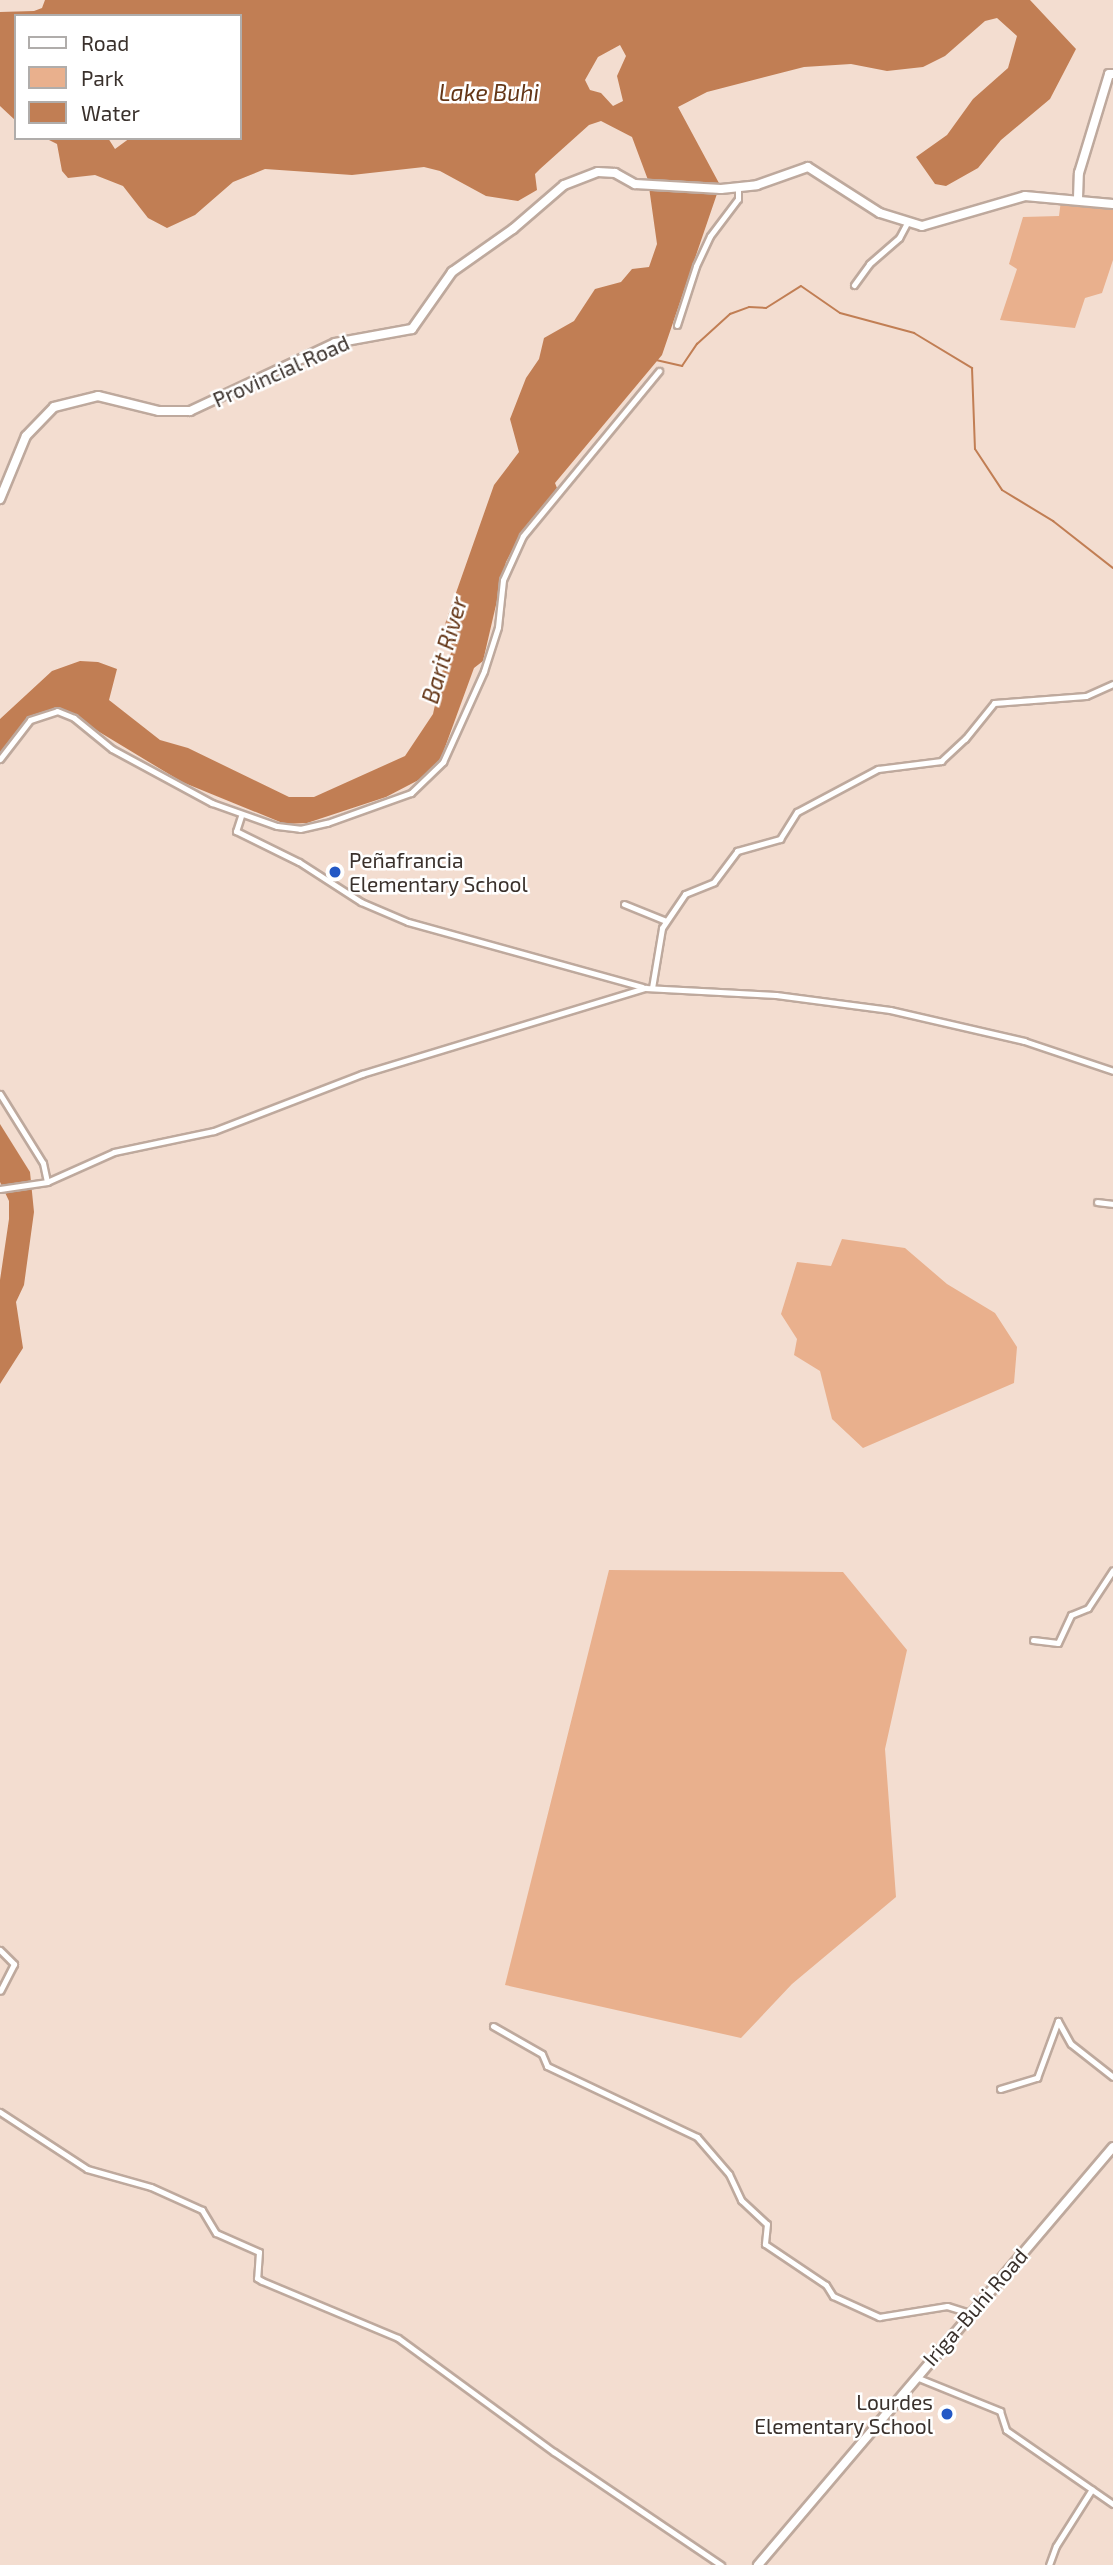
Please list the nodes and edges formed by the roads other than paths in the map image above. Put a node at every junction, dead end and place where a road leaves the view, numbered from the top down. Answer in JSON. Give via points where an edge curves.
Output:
{"nodes":[{"id":1,"x":1111,"y":74,"type":"edge"},
{"id":2,"x":738,"y":187,"type":"junction"},
{"id":3,"x":1078,"y":198,"type":"junction"},
{"id":4,"x":1113,"y":204,"type":"edge"},
{"id":5,"x":907,"y":223,"type":"junction"},
{"id":6,"x":854,"y":285,"type":"dead end"},
{"id":7,"x":677,"y":325,"type":"dead end"},
{"id":8,"x":659,"y":370,"type":"dead end"},
{"id":9,"x":0,"y":499,"type":"edge"},
{"id":10,"x":1113,"y":684,"type":"edge"},
{"id":11,"x":0,"y":759,"type":"edge"},
{"id":12,"x":241,"y":816,"type":"junction"},
{"id":13,"x":624,"y":904,"type":"dead end"},
{"id":14,"x":666,"y":921,"type":"junction"},
{"id":15,"x":645,"y":988,"type":"junction"},
{"id":16,"x":652,"y":988,"type":"junction"},
{"id":17,"x":1113,"y":1071,"type":"edge"},
{"id":18,"x":0,"y":1094,"type":"edge"},
{"id":19,"x":47,"y":1182,"type":"junction"},
{"id":20,"x":0,"y":1188,"type":"edge"},
{"id":21,"x":1097,"y":1202,"type":"dead end"},
{"id":22,"x":1113,"y":1204,"type":"edge"},
{"id":23,"x":1113,"y":1570,"type":"edge"},
{"id":24,"x":1033,"y":1640,"type":"dead end"},
{"id":25,"x":0,"y":1950,"type":"edge"},
{"id":26,"x":0,"y":1990,"type":"edge"},
{"id":27,"x":492,"y":2026,"type":"dead end"},
{"id":28,"x":1113,"y":2077,"type":"edge"},
{"id":29,"x":1000,"y":2089,"type":"dead end"},
{"id":30,"x":0,"y":2112,"type":"edge"},
{"id":31,"x":1113,"y":2147,"type":"edge"},
{"id":32,"x":970,"y":2313,"type":"junction"},
{"id":33,"x":916,"y":2377,"type":"junction"},
{"id":34,"x":1092,"y":2488,"type":"junction"},
{"id":35,"x":1113,"y":2504,"type":"edge"},
{"id":36,"x":721,"y":2565,"type":"edge"},
{"id":37,"x":758,"y":2565,"type":"edge"},
{"id":38,"x":1049,"y":2565,"type":"edge"}],
"edges":[{"from":1,"to":3,"type":"main road","via":[[1079,173]]},
{"from":2,"to":5,"type":"main road","name":"Provincial Road","via":[[808,167],[880,213]]},
{"from":2,"to":7,"type":"street","via":[[738,199],[710,236],[696,266]]},
{"from":2,"to":9,"type":"main road","name":"Provincial Road","via":[[648,185],[604,171],[564,185],[440,282],[419,323],[405,331],[335,343],[191,411],[159,411],[99,396],[54,407],[26,436]]},
{"from":3,"to":4,"type":"main road"},
{"from":3,"to":5,"type":"main road","via":[[1017,197],[935,223]]},
{"from":5,"to":6,"type":"street","via":[[899,238],[869,264]]},
{"from":8,"to":12,"type":"street","via":[[516,547],[503,580],[498,627],[488,662],[443,762],[426,783],[390,802],[300,829]]},
{"from":10,"to":14,"type":"street","via":[[1086,696],[992,704],[941,761],[881,768],[797,812],[783,837],[733,853],[713,882],[685,894]]},
{"from":11,"to":12,"type":"street","via":[[30,720],[57,711],[74,718],[112,749]]},
{"from":12,"to":15,"type":"street","via":[[236,831],[299,862],[361,902],[408,922]]},
{"from":13,"to":14,"type":"street"},
{"from":14,"to":16,"type":"street"},
{"from":15,"to":16,"type":"street"},
{"from":15,"to":19,"type":"street","via":[[362,1074],[214,1131],[114,1152]]},
{"from":16,"to":17,"type":"street","via":[[776,995],[890,1010],[1024,1041]]},
{"from":18,"to":19,"type":"street","via":[[43,1163]]},
{"from":19,"to":20,"type":"street"},
{"from":21,"to":22,"type":"street"},
{"from":23,"to":24,"type":"street","via":[[1088,1608],[1071,1615],[1058,1643]]},
{"from":25,"to":26,"type":"street","via":[[14,1964]]},
{"from":27,"to":32,"type":"street","via":[[542,2054],[547,2066],[697,2137],[729,2174],[741,2200],[767,2224],[765,2244],[820,2280],[833,2296],[879,2317],[947,2306]]},
{"from":28,"to":29,"type":"street","via":[[1071,2044],[1058,2021],[1037,2078]]},
{"from":30,"to":36,"type":"street","via":[[87,2169],[151,2187],[202,2210],[216,2233],[258,2252],[257,2278],[398,2338],[565,2460]]},
{"from":31,"to":32,"type":"main road","name":"Iriga-Buhi Road"},
{"from":32,"to":33,"type":"main road","name":"Iriga-Buhi Road"},
{"from":33,"to":34,"type":"street","via":[[1000,2411],[1006,2430]]},
{"from":33,"to":37,"type":"main road","name":"Iriga-Buhi Road"},
{"from":34,"to":35,"type":"street"},
{"from":34,"to":38,"type":"street"}]}
